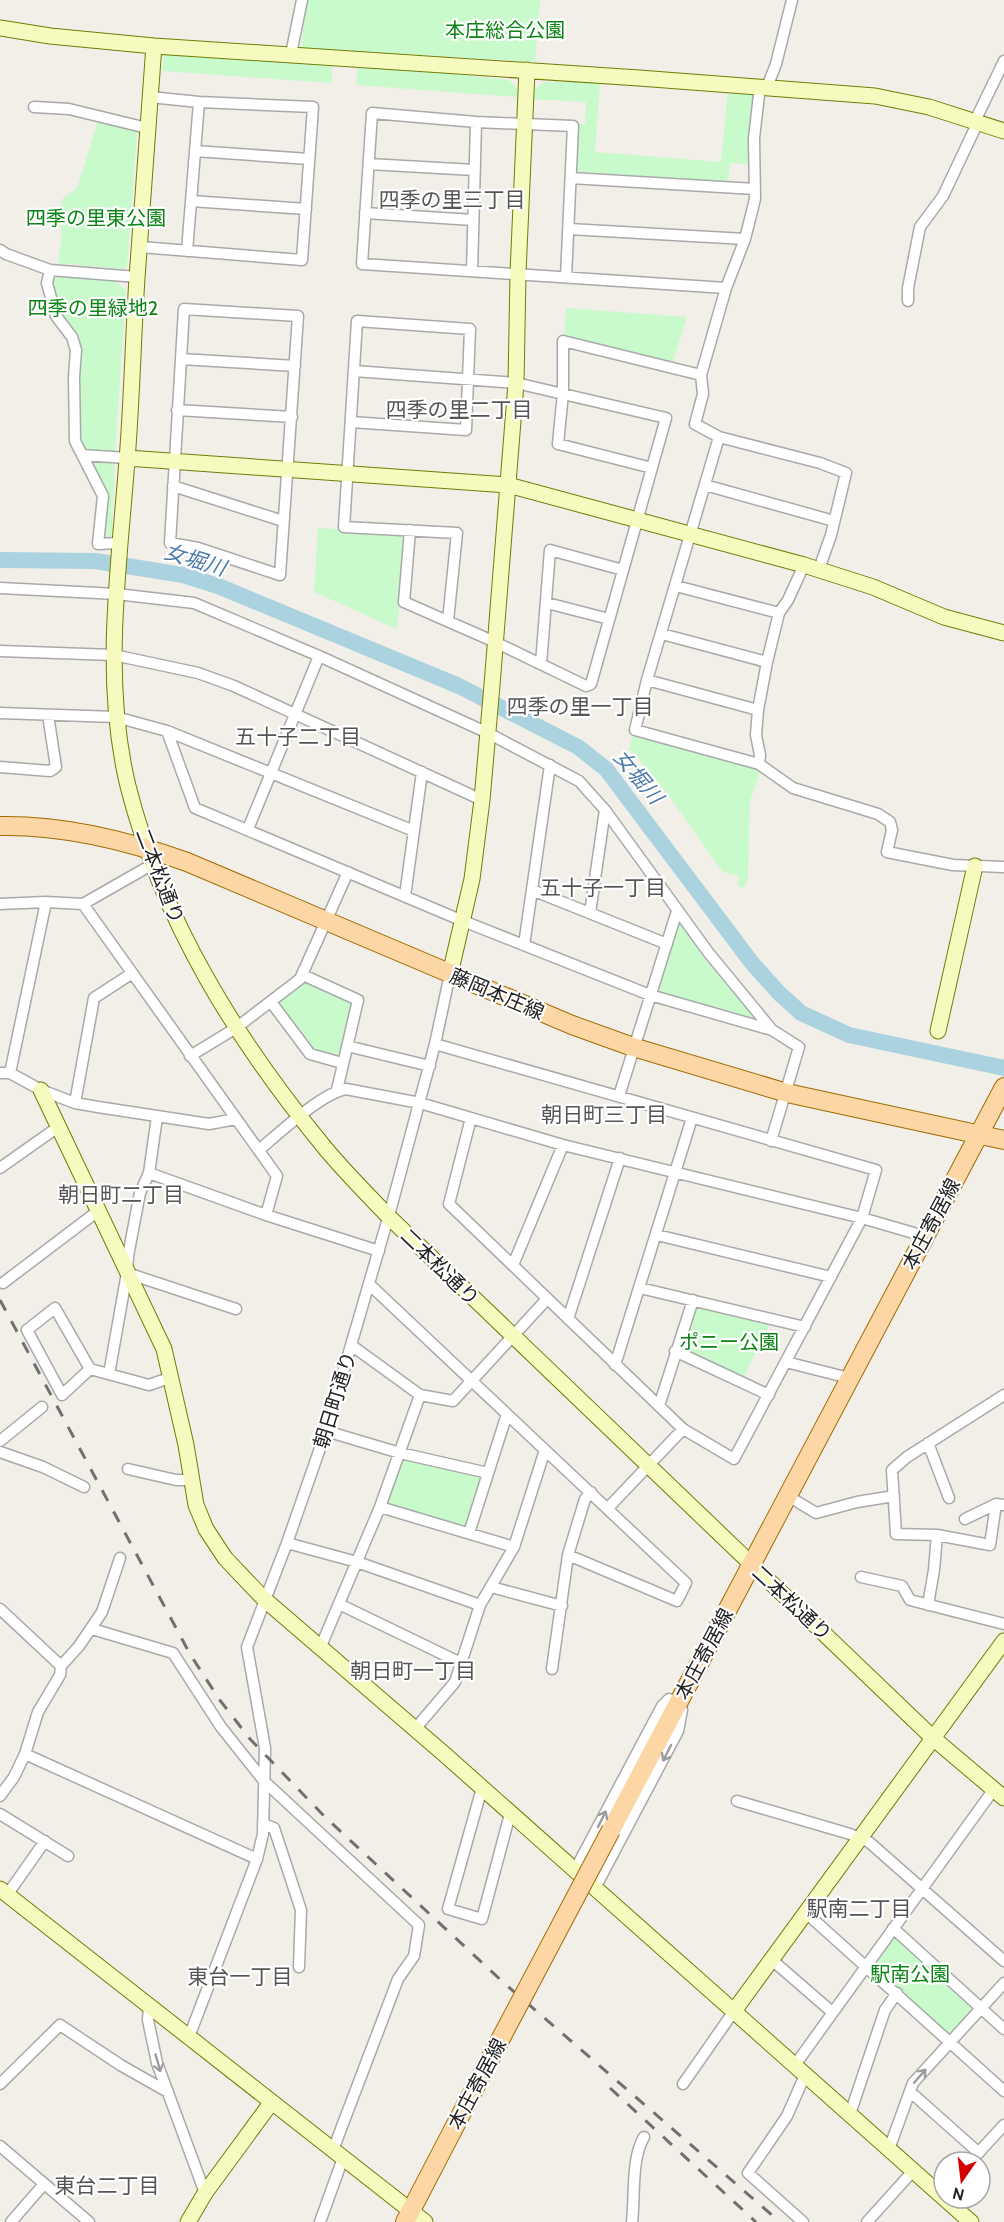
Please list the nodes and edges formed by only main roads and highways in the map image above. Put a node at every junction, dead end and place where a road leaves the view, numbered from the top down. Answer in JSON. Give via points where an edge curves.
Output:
{"nodes":[{"id":1,"x":0,"y":826,"type":"edge"},
{"id":2,"x":1004,"y":1087,"type":"edge"},
{"id":3,"x":978,"y":1135,"type":"junction"},
{"id":4,"x":1004,"y":1140,"type":"edge"},
{"id":5,"x":414,"y":2218,"type":"edge"}],
"edges":[{"from":1,"to":3,"type":"main road","name":"藤岡本庄線","via":[[108,839],[149,856],[187,862],[572,1025],[633,1047],[787,1093]]},
{"from":2,"to":3,"type":"main road","name":"本庄寄居線"},
{"from":3,"to":4,"type":"main road","name":"藤岡本庄線"},
{"from":3,"to":5,"type":"main road","name":"本庄寄居線","bridge":true,"via":[[482,2074]]}]}
